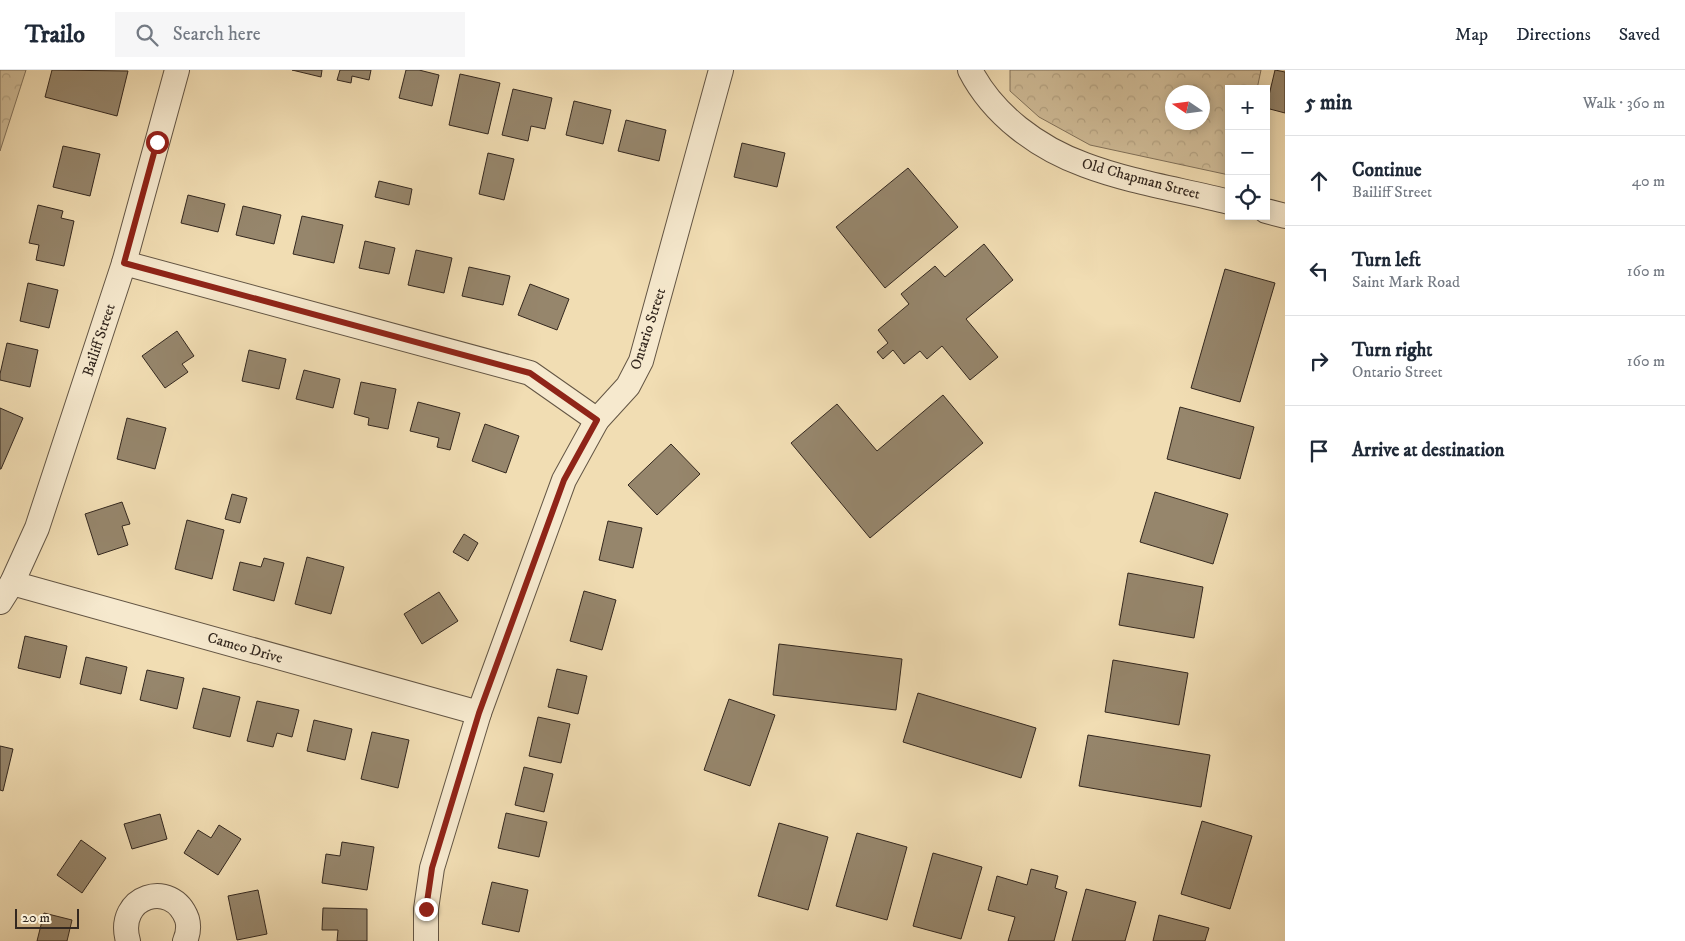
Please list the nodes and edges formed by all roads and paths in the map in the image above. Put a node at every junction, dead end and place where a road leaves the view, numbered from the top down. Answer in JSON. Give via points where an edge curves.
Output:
{"nodes":[{"id":1,"x":177,"y":70,"type":"edge"},
{"id":2,"x":721,"y":70,"type":"edge"},
{"id":3,"x":970,"y":70,"type":"edge"},
{"id":4,"x":1225,"y":201,"type":"edge"},
{"id":5,"x":1270,"y":213,"type":"edge"},
{"id":6,"x":1285,"y":216,"type":"edge"},
{"id":7,"x":124,"y":263,"type":"junction"},
{"id":8,"x":597,"y":420,"type":"junction"},
{"id":9,"x":6,"y":592,"type":"edge"},
{"id":10,"x":479,"y":713,"type":"junction"},
{"id":11,"x":128,"y":941,"type":"edge"},
{"id":12,"x":185,"y":941,"type":"edge"},
{"id":13,"x":426,"y":941,"type":"edge"}],
"edges":[{"from":1,"to":7,"type":"street","name":"Bailiff Street"},
{"from":2,"to":8,"type":"street","name":"Ontario Street","via":[[641,361],[628,386]]},
{"from":3,"to":4,"type":"street","name":"Old Chapman Street","via":[[978,86],[1005,116],[1059,154],[1120,176]]},
{"from":5,"to":6,"type":"street"},
{"from":7,"to":8,"type":"street","via":[[530,373]]},
{"from":7,"to":9,"type":"street","name":"Bailiff Street","via":[[36,528]]},
{"from":8,"to":10,"type":"street","name":"Ontario Street","via":[[564,480]]},
{"from":9,"to":10,"type":"street","name":"Cameo Drive"},
{"from":10,"to":13,"type":"street","name":"Ontario Street","via":[[432,868],[426,909]]},
{"from":11,"to":12,"type":"street","via":[[125,929],[132,907],[153,896],[176,902],[184,911],[188,923]]}]}
